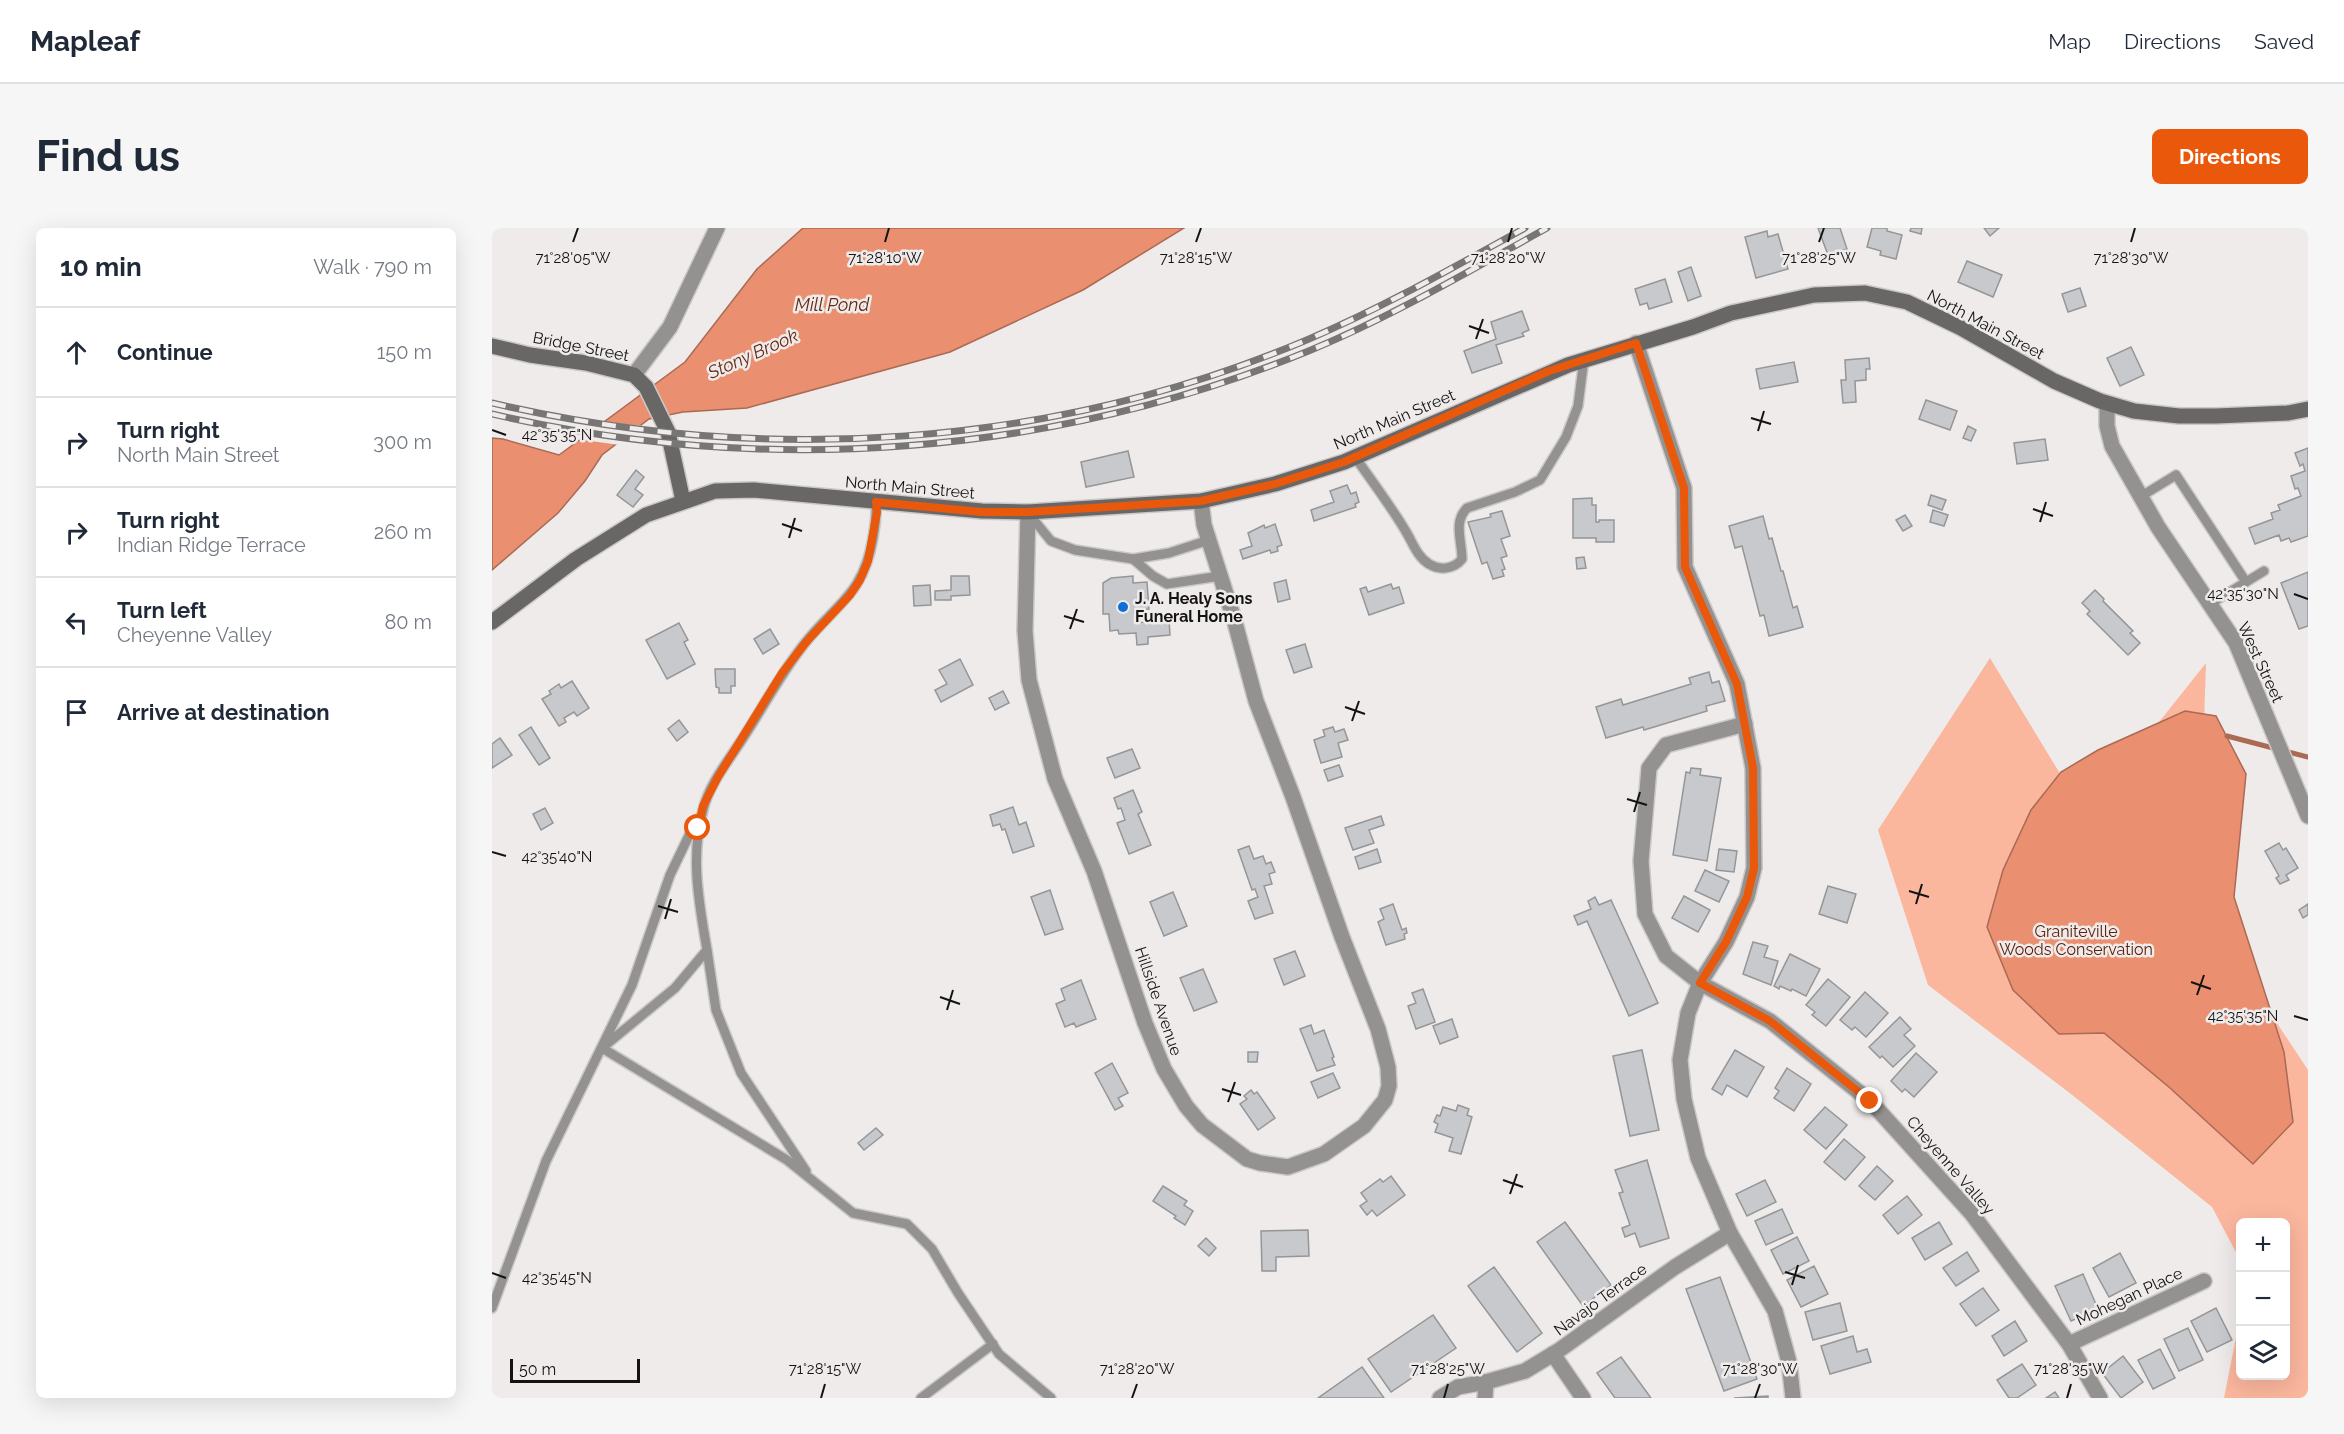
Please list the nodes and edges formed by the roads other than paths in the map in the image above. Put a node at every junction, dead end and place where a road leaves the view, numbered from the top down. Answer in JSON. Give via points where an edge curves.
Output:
{"nodes":[{"id":1,"x":717,"y":228,"type":"edge"},
{"id":2,"x":1636,"y":343,"type":"junction"},
{"id":3,"x":492,"y":346,"type":"edge"},
{"id":4,"x":1584,"y":360,"type":"junction"},
{"id":5,"x":634,"y":375,"type":"junction"},
{"id":6,"x":2107,"y":404,"type":"junction"},
{"id":7,"x":2308,"y":409,"type":"edge"},
{"id":8,"x":1355,"y":457,"type":"junction"},
{"id":9,"x":2140,"y":497,"type":"junction"},
{"id":10,"x":683,"y":501,"type":"junction"},
{"id":11,"x":1201,"y":501,"type":"junction"},
{"id":12,"x":876,"y":502,"type":"junction"},
{"id":13,"x":1028,"y":512,"type":"junction"},
{"id":14,"x":1209,"y":540,"type":"junction"},
{"id":15,"x":1133,"y":559,"type":"junction"},
{"id":16,"x":2264,"y":571,"type":"dead end"},
{"id":17,"x":1220,"y":576,"type":"junction"},
{"id":18,"x":2246,"y":582,"type":"junction"},
{"id":19,"x":2210,"y":604,"type":"junction"},
{"id":20,"x":492,"y":622,"type":"edge"},
{"id":21,"x":1745,"y":724,"type":"junction"},
{"id":22,"x":703,"y":806,"type":"junction"},
{"id":23,"x":2308,"y":816,"type":"edge"},
{"id":24,"x":707,"y":950,"type":"junction"},
{"id":25,"x":1700,"y":983,"type":"junction"},
{"id":26,"x":602,"y":1048,"type":"junction"},
{"id":27,"x":812,"y":1180,"type":"junction"},
{"id":28,"x":1730,"y":1233,"type":"junction"},
{"id":29,"x":2204,"y":1281,"type":"dead end"},
{"id":30,"x":492,"y":1308,"type":"edge"},
{"id":31,"x":993,"y":1344,"type":"junction"},
{"id":32,"x":2069,"y":1344,"type":"junction"},
{"id":33,"x":1553,"y":1354,"type":"junction"},
{"id":34,"x":1485,"y":1390,"type":"edge"},
{"id":35,"x":921,"y":1398,"type":"edge"},
{"id":36,"x":1051,"y":1398,"type":"edge"},
{"id":37,"x":1440,"y":1398,"type":"edge"},
{"id":38,"x":1583,"y":1398,"type":"edge"},
{"id":39,"x":1793,"y":1398,"type":"edge"},
{"id":40,"x":2100,"y":1398,"type":"edge"}],
"edges":[{"from":1,"to":5,"type":"street","via":[[670,327]]},
{"from":2,"to":4,"type":"main road","name":"North Main Street"},
{"from":2,"to":6,"type":"main road","name":"North Main Street","via":[[1743,310],[1814,295],[1865,293],[1907,302],[2054,381]]},
{"from":2,"to":21,"type":"street","via":[[1684,488],[1685,567],[1737,684]]},
{"from":3,"to":5,"type":"main road","name":"Bridge Street"},
{"from":4,"to":8,"type":"main road","name":"North Main Street","via":[[1549,371]]},
{"from":4,"to":8,"type":"lane","via":[[1578,406],[1550,464],[1540,480],[1461,513],[1458,522],[1462,559],[1457,566],[1429,564],[1419,555]]},
{"from":5,"to":10,"type":"main road","name":"Bridge Street","via":[[646,387],[664,424]]},
{"from":6,"to":7,"type":"main road","name":"North Main Street","via":[[2178,416]]},
{"from":6,"to":9,"type":"street","name":"West Street","via":[[2112,446]]},
{"from":8,"to":11,"type":"main road","name":"North Main Street","via":[[1275,484]]},
{"from":9,"to":18,"type":"lane","via":[[2176,475]]},
{"from":9,"to":19,"type":"street","name":"West Street"},
{"from":10,"to":12,"type":"main road","name":"North Main Street","via":[[733,490]]},
{"from":10,"to":20,"type":"main road","name":"North Main Street","via":[[646,515],[576,559]]},
{"from":11,"to":13,"type":"main road","name":"North Main Street"},
{"from":11,"to":14,"type":"street","name":"Hillside Avenue"},
{"from":12,"to":13,"type":"main road","name":"North Main Street","via":[[982,512]]},
{"from":12,"to":22,"type":"lane","via":[[868,561],[860,580],[782,673]]},
{"from":13,"to":15,"type":"lane","via":[[1051,541],[1075,550]]},
{"from":13,"to":17,"type":"street","name":"Hillside Avenue","via":[[1025,631],[1029,680],[1055,779],[1094,871],[1145,1023],[1164,1069],[1202,1125],[1248,1159],[1288,1167],[1324,1154],[1364,1126],[1385,1100],[1388,1067],[1378,1029],[1256,701]]},
{"from":14,"to":15,"type":"lane"},
{"from":14,"to":17,"type":"street","name":"Hillside Avenue"},
{"from":15,"to":17,"type":"lane","via":[[1167,584]]},
{"from":16,"to":18,"type":"lane"},
{"from":18,"to":19,"type":"lane"},
{"from":19,"to":23,"type":"street","name":"West Street","via":[[2236,643]]},
{"from":21,"to":25,"type":"street","via":[[1753,768],[1754,868],[1747,897],[1726,942]]},
{"from":21,"to":25,"type":"street","name":"Cheyenne Valley","via":[[1666,745],[1649,768],[1641,861],[1645,914],[1666,956]]},
{"from":22,"to":24,"type":"lane","via":[[695,856]]},
{"from":22,"to":26,"type":"lane","via":[[670,875],[632,985]]},
{"from":24,"to":26,"type":"lane","via":[[675,988]]},
{"from":24,"to":27,"type":"lane","via":[[716,1010],[741,1073]]},
{"from":25,"to":28,"type":"street","via":[[1688,1013],[1680,1060],[1684,1099],[1698,1158]]},
{"from":25,"to":32,"type":"street","name":"Cheyenne Valley","via":[[1770,1021],[1870,1101],[1972,1214]]},
{"from":26,"to":27,"type":"lane","via":[[788,1160]]},
{"from":26,"to":30,"type":"lane","via":[[546,1161]]},
{"from":27,"to":31,"type":"lane","via":[[853,1213],[908,1224],[932,1249]]},
{"from":28,"to":33,"type":"street","name":"Navajo Terrace"},
{"from":28,"to":39,"type":"street","via":[[1775,1311],[1789,1362]]},
{"from":29,"to":32,"type":"street","name":"Mohegan Place"},
{"from":31,"to":35,"type":"lane"},
{"from":31,"to":36,"type":"lane","via":[[999,1354]]},
{"from":32,"to":40,"type":"street","name":"Cheyenne Valley"},
{"from":33,"to":34,"type":"street","name":"Navajo Terrace"},
{"from":33,"to":38,"type":"street"},
{"from":34,"to":37,"type":"street","name":"Navajo Terrace","via":[[1458,1387]]}]}
